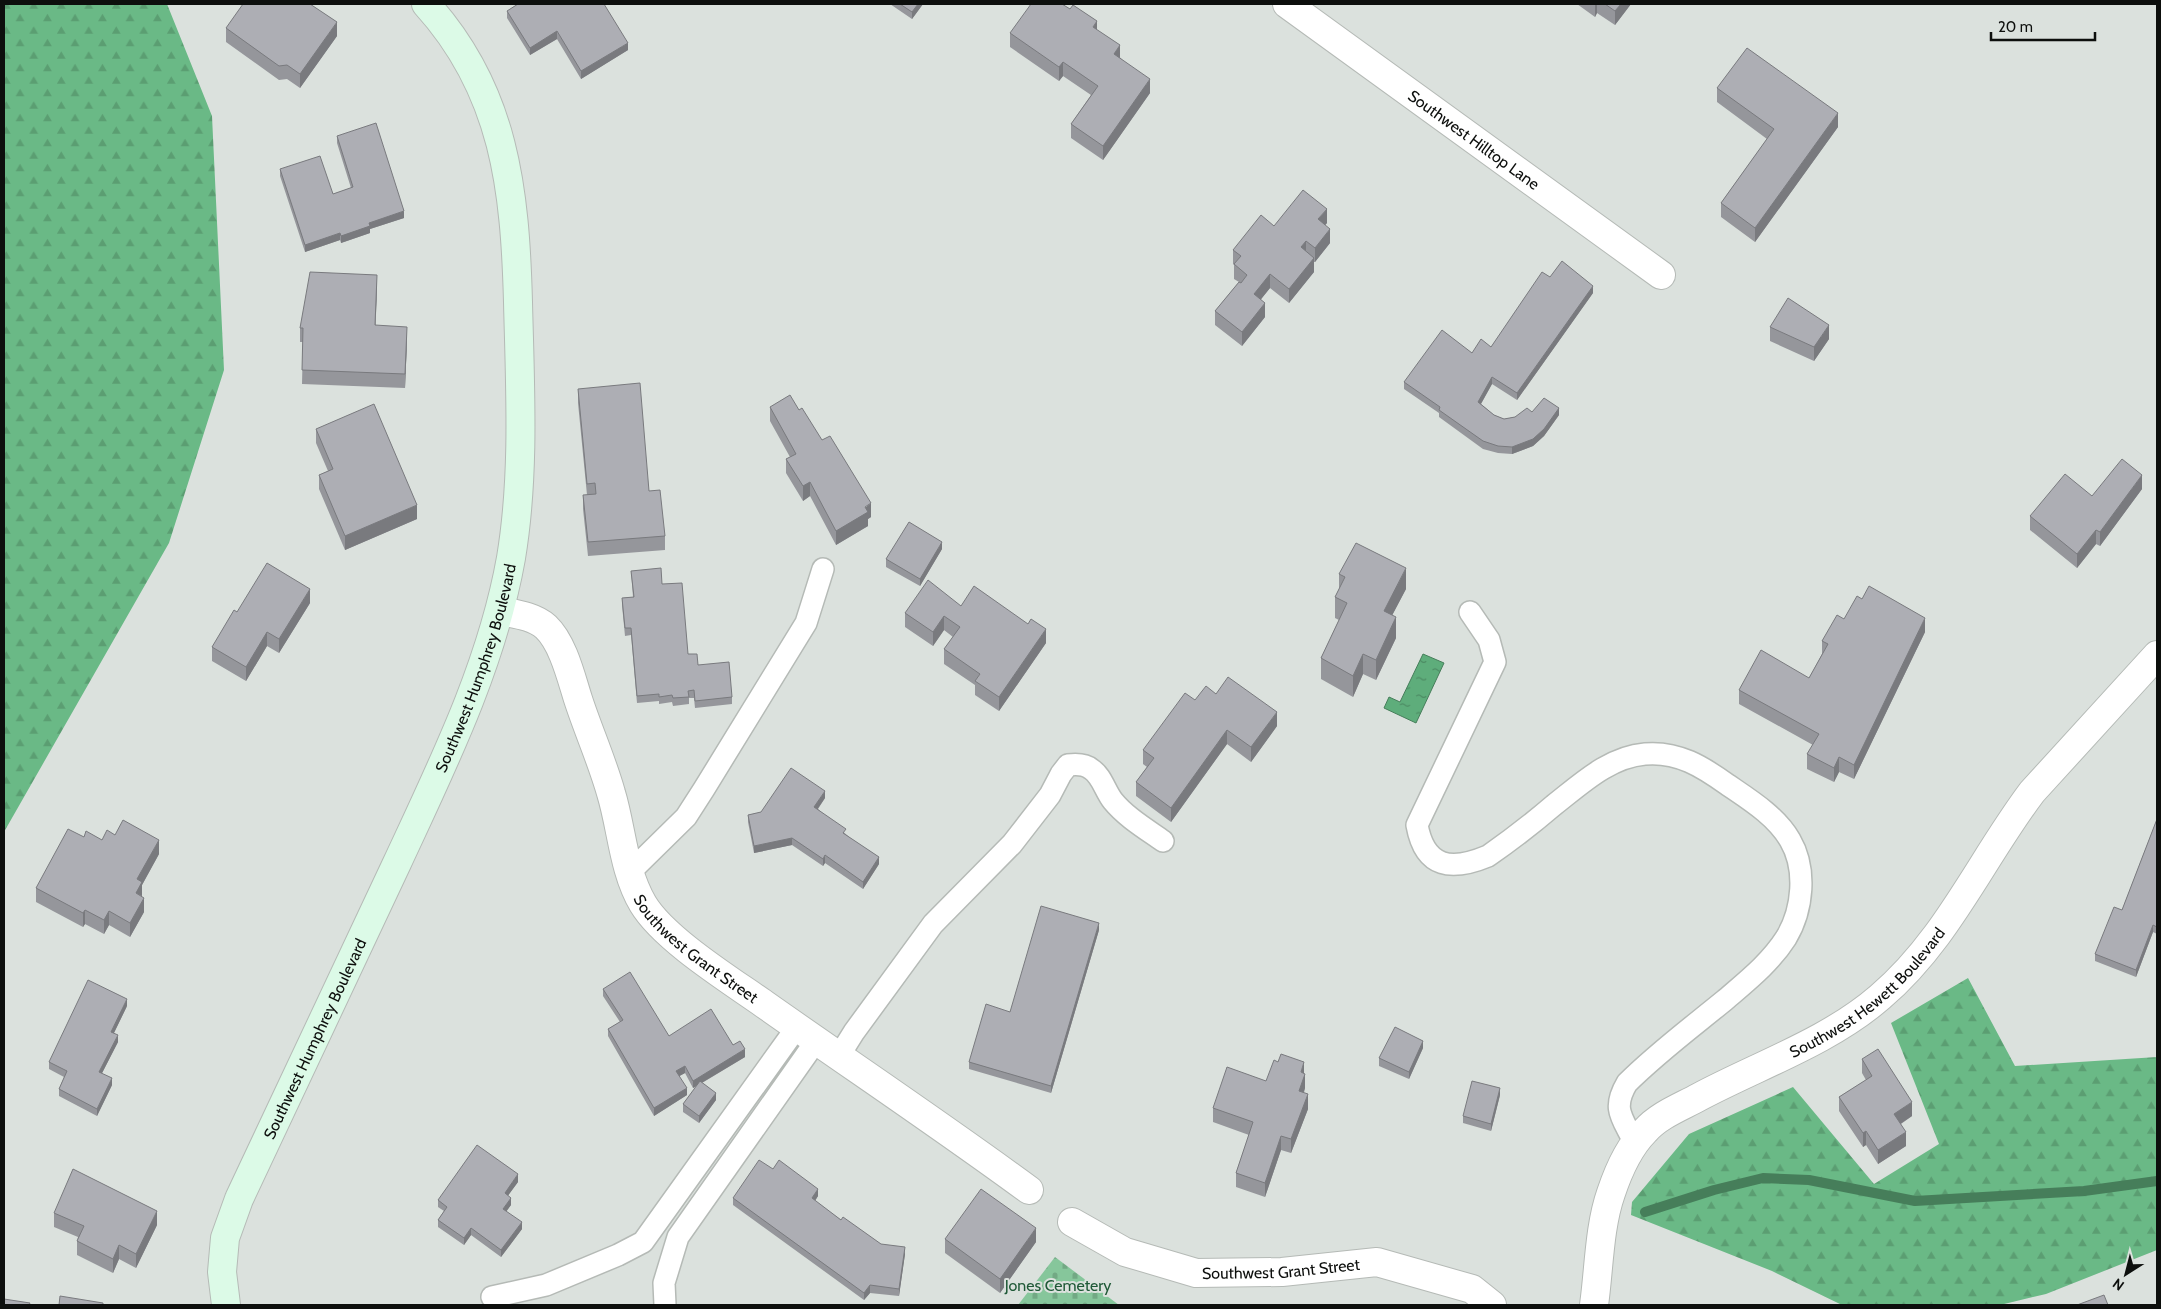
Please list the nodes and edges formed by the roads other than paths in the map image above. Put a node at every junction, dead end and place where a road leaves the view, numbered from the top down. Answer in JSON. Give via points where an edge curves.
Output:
{"nodes":[{"id":1,"x":426,"y":4,"type":"edge"},
{"id":2,"x":1287,"y":4,"type":"edge"},
{"id":3,"x":1661,"y":275,"type":"dead end"},
{"id":4,"x":823,"y":569,"type":"dead end"},
{"id":5,"x":500,"y":611,"type":"junction"},
{"id":6,"x":1470,"y":612,"type":"dead end"},
{"id":7,"x":2157,"y":655,"type":"edge"},
{"id":8,"x":1163,"y":841,"type":"dead end"},
{"id":9,"x":629,"y":873,"type":"junction"},
{"id":10,"x":806,"y":1034,"type":"junction"},
{"id":11,"x":840,"y":1056,"type":"junction"},
{"id":12,"x":1634,"y":1144,"type":"junction"},
{"id":13,"x":1029,"y":1190,"type":"dead end"},
{"id":14,"x":1072,"y":1222,"type":"dead end"},
{"id":15,"x":492,"y":1297,"type":"dead end"},
{"id":16,"x":226,"y":1305,"type":"edge"},
{"id":17,"x":665,"y":1305,"type":"edge"},
{"id":18,"x":1492,"y":1305,"type":"edge"},
{"id":19,"x":1594,"y":1305,"type":"edge"}],
"edges":[{"from":1,"to":5,"type":"main road","name":"Southwest Humphrey Boulevard","via":[[463,53],[479,82],[496,127],[510,187],[516,240],[520,448],[511,555]]},
{"from":2,"to":3,"type":"street","name":"Southwest Hilltop Lane"},
{"from":4,"to":9,"type":"lane","via":[[806,622],[686,817]]},
{"from":5,"to":9,"type":"street","name":"Southwest Grant Street","via":[[530,617],[546,627],[558,645],[611,792]]},
{"from":5,"to":16,"type":"main road","name":"Southwest Humphrey Boulevard","via":[[460,728],[239,1199],[225,1238],[222,1272]]},
{"from":6,"to":12,"type":"lane","via":[[1489,640],[1496,662],[1417,825],[1419,837],[1436,861],[1451,865],[1469,864],[1488,856],[1593,774],[1626,758],[1645,754],[1680,756],[1757,804],[1790,840],[1798,861],[1801,879],[1795,918],[1774,954],[1627,1083],[1619,1097],[1618,1107]]},
{"from":7,"to":12,"type":"street","name":"Southwest Hewett Boulevard","via":[[2032,792],[2014,815],[1950,919],[1903,977],[1838,1029],[1722,1084],[1668,1114],[1653,1123]]},
{"from":8,"to":11,"type":"lane","via":[[1120,810],[1091,768],[1068,765],[1050,795],[1012,844],[933,924]]},
{"from":9,"to":10,"type":"street","name":"Southwest Grant Street","via":[[643,904],[662,926],[710,966]]},
{"from":10,"to":11,"type":"street","name":"Southwest Grant Street"},
{"from":10,"to":15,"type":"lane","via":[[644,1242],[546,1285]]},
{"from":10,"to":17,"type":"lane","via":[[678,1237],[664,1283]]},
{"from":11,"to":13,"type":"street","name":"Southwest Grant Street"},
{"from":12,"to":19,"type":"street","name":"Southwest Hewett Boulevard","via":[[1610,1194]]},
{"from":14,"to":18,"type":"street","name":"Southwest Grant Street","via":[[1125,1252],[1196,1273],[1282,1272],[1377,1262],[1472,1289]]}]}
